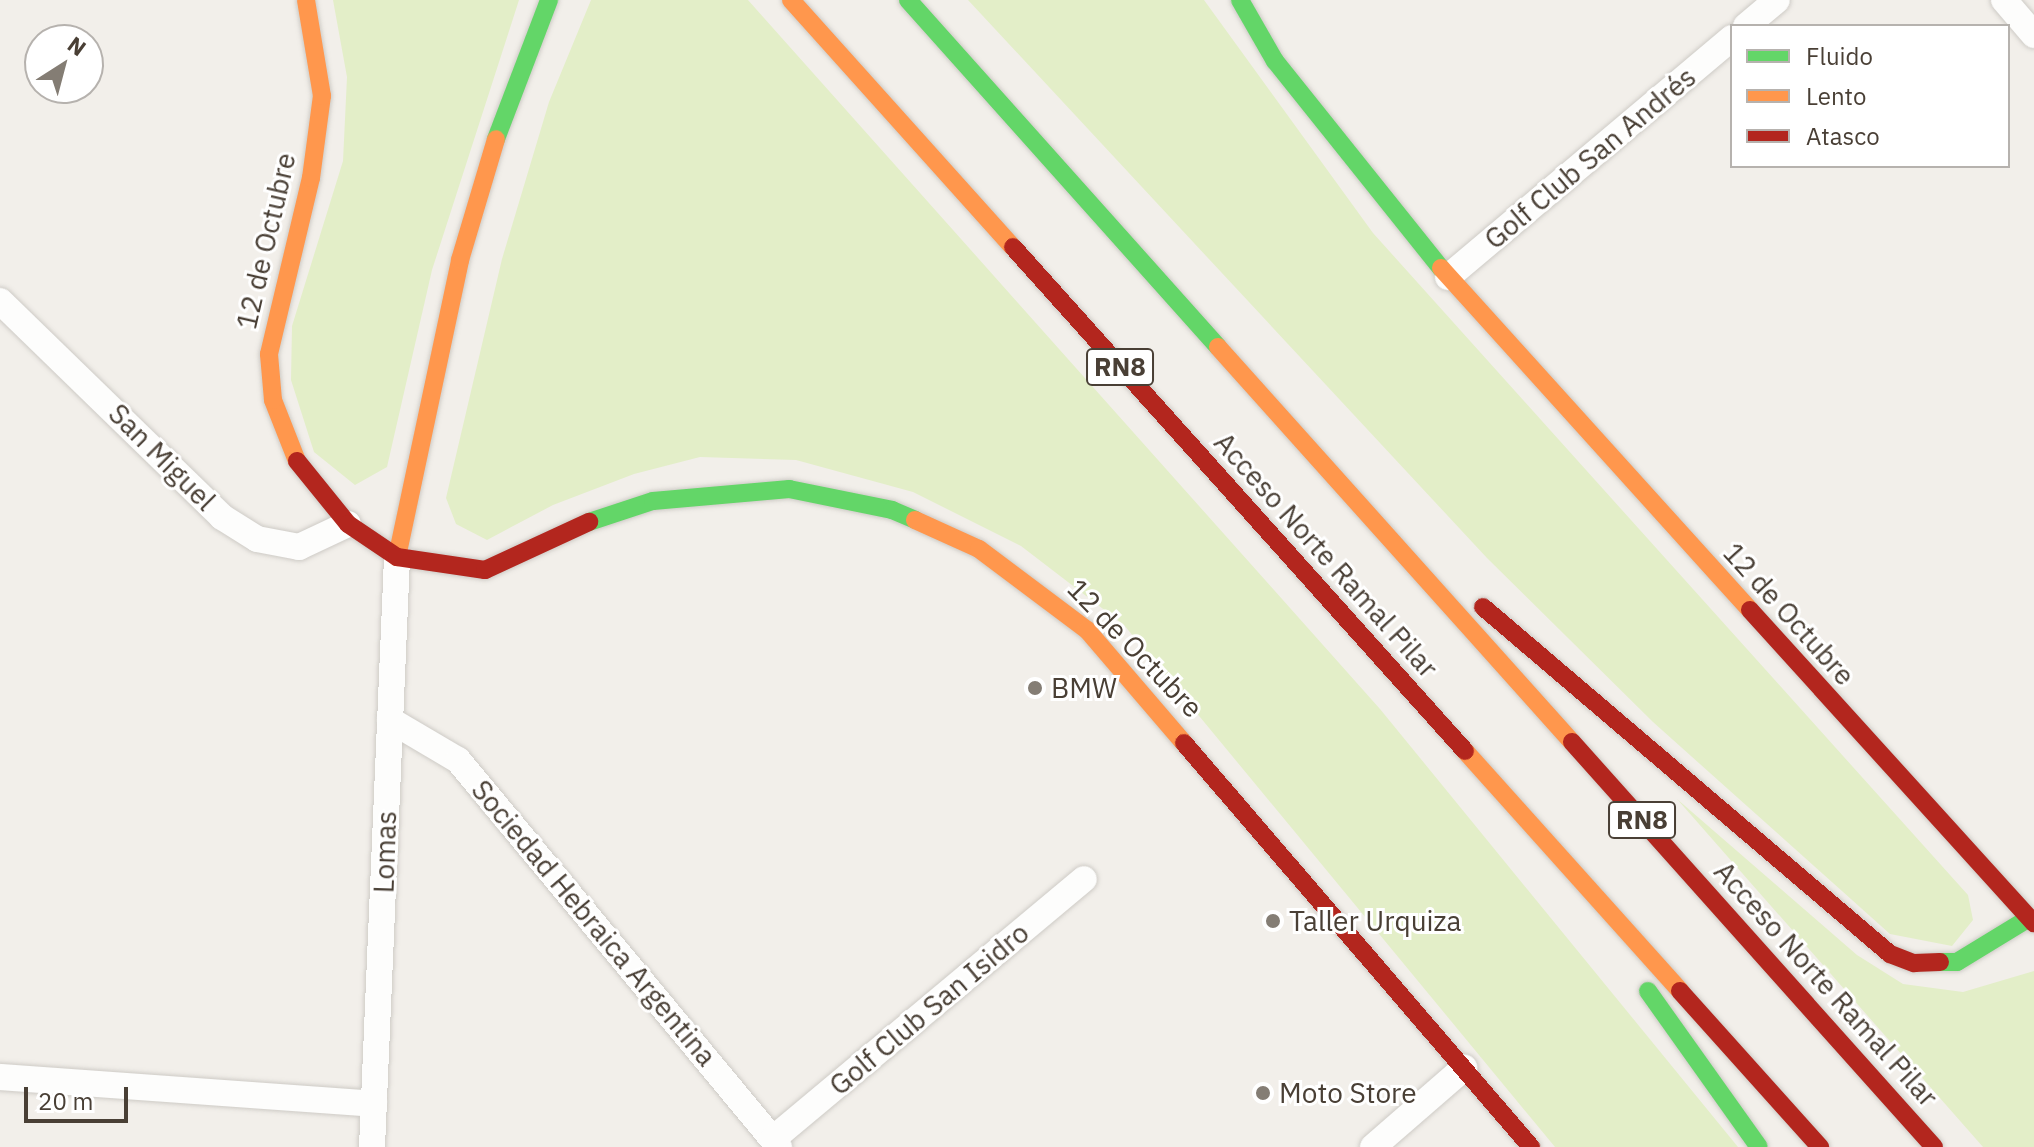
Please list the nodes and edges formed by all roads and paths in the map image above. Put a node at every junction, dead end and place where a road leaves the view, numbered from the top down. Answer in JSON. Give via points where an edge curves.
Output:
{"nodes":[{"id":1,"x":306,"y":0,"type":"edge"},
{"id":2,"x":549,"y":0,"type":"edge"},
{"id":3,"x":791,"y":0,"type":"edge"},
{"id":4,"x":908,"y":0,"type":"edge"},
{"id":5,"x":1240,"y":0,"type":"edge"},
{"id":6,"x":1777,"y":0,"type":"edge"},
{"id":7,"x":2004,"y":0,"type":"edge"},
{"id":8,"x":1748,"y":24,"type":"edge"},
{"id":9,"x":2034,"y":35,"type":"edge"},
{"id":10,"x":1730,"y":40,"type":"edge"},
{"id":11,"x":1448,"y":277,"type":"junction"},
{"id":12,"x":0,"y":301,"type":"edge"},
{"id":13,"x":1351,"y":493,"type":"junction"},
{"id":14,"x":348,"y":524,"type":"junction"},
{"id":15,"x":397,"y":557,"type":"junction"},
{"id":16,"x":390,"y":720,"type":"junction"},
{"id":17,"x":1448,"y":734,"type":"junction"},
{"id":18,"x":1084,"y":879,"type":"dead end"},
{"id":19,"x":2032,"y":921,"type":"edge"},
{"id":20,"x":1618,"y":952,"type":"dead end"},
{"id":21,"x":1637,"y":977,"type":"dead end"},
{"id":22,"x":1464,"y":1068,"type":"junction"},
{"id":23,"x":0,"y":1077,"type":"edge"},
{"id":24,"x":374,"y":1104,"type":"junction"},
{"id":25,"x":776,"y":1143,"type":"edge"},
{"id":26,"x":372,"y":1147,"type":"edge"},
{"id":27,"x":1373,"y":1147,"type":"edge"},
{"id":28,"x":1531,"y":1147,"type":"edge"},
{"id":29,"x":1759,"y":1147,"type":"edge"},
{"id":30,"x":1820,"y":1147,"type":"edge"},
{"id":31,"x":1934,"y":1147,"type":"edge"}],
"edges":[{"from":1,"to":14,"type":"main road","name":"12 de Octubre","via":[[322,96],[311,178],[269,354],[273,400],[292,455]]},
{"from":2,"to":15,"type":"main road","via":[[497,136],[460,260]]},
{"from":3,"to":17,"type":"main road","name":"Acceso Norte Ramal Pilar","number":"RN8"},
{"from":4,"to":13,"type":"main road","name":"Acceso Norte Ramal Pilar","number":"RN8"},
{"from":5,"to":11,"type":"main road","name":"12 de Octubre","via":[[1284,72]]},
{"from":6,"to":8,"type":"street"},
{"from":7,"to":9,"type":"street"},
{"from":10,"to":11,"type":"street","name":"Golf Club San Andrés"},
{"from":11,"to":19,"type":"main road","name":"12 de Octubre"},
{"from":12,"to":14,"type":"street","name":"San Miguel","via":[[222,517],[257,539],[299,547]]},
{"from":13,"to":19,"type":"main road","via":[[1890,954],[1922,964],[1957,962]]},
{"from":13,"to":31,"type":"main road","name":"Acceso Norte Ramal Pilar","number":"RN8"},
{"from":14,"to":15,"type":"main road","name":"12 de Octubre"},
{"from":15,"to":16,"type":"street","name":"Lomas"},
{"from":15,"to":22,"type":"main road","name":"12 de Octubre","via":[[485,570],[612,512],[668,498],[747,489],[834,496],[935,527],[1017,574],[1087,630]]},
{"from":16,"to":24,"type":"street","name":"Lomas"},
{"from":16,"to":25,"type":"street","name":"Sociedad Hebraica Argentina","via":[[458,760]]},
{"from":17,"to":20,"type":"main road"},
{"from":17,"to":30,"type":"main road","name":"Acceso Norte Ramal Pilar","number":"RN8"},
{"from":18,"to":25,"type":"street","name":"Golf Club San Isidro"},
{"from":21,"to":29,"type":"main road"},
{"from":22,"to":27,"type":"street"},
{"from":22,"to":28,"type":"main road","name":"12 de Octubre"},
{"from":23,"to":24,"type":"street"},
{"from":24,"to":26,"type":"street","name":"Lomas"}]}
